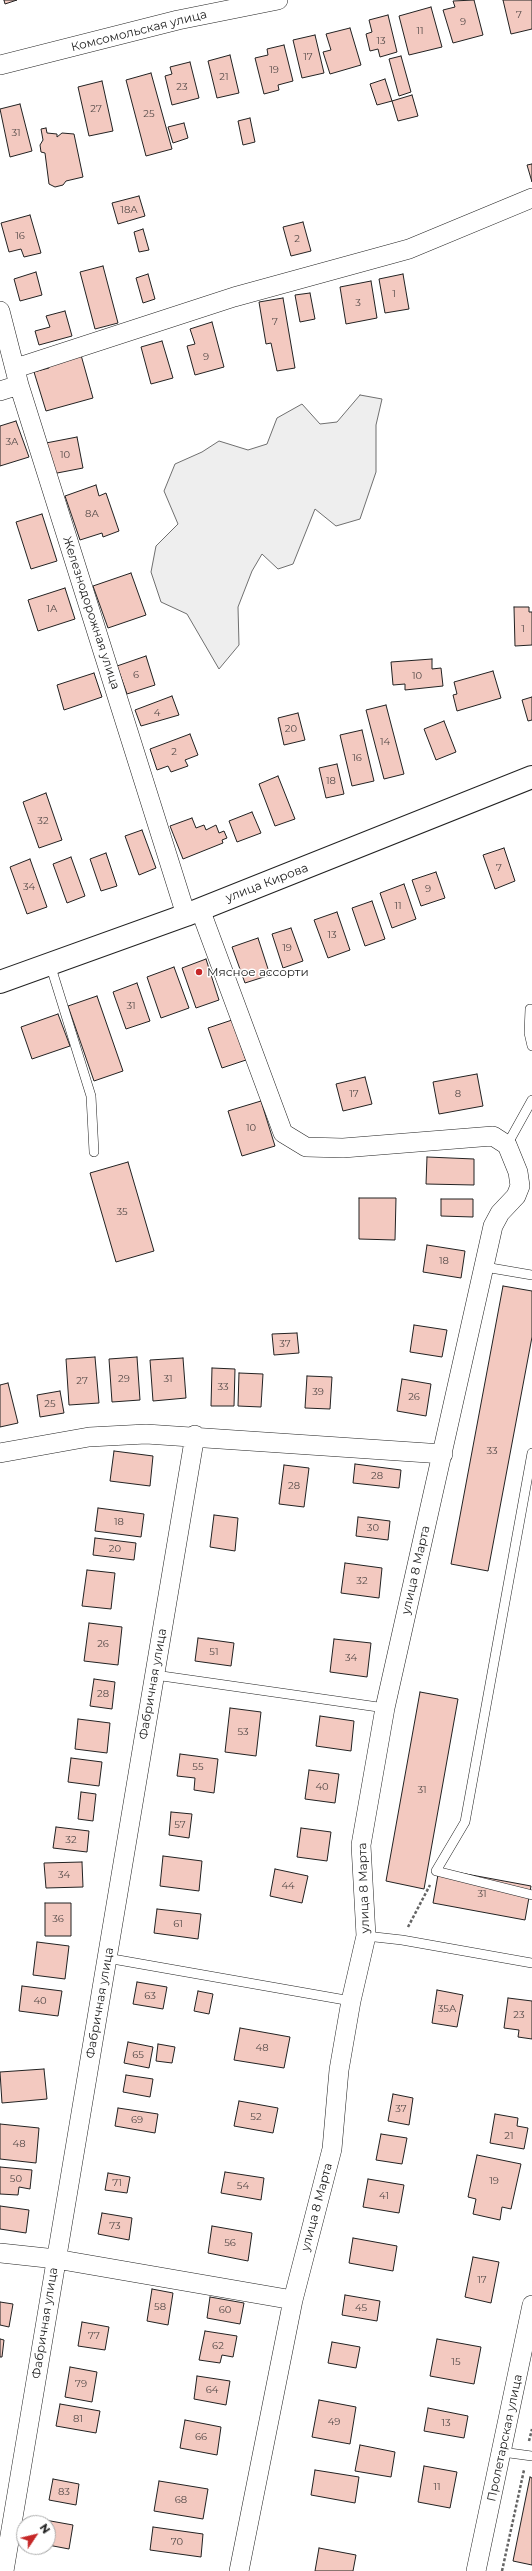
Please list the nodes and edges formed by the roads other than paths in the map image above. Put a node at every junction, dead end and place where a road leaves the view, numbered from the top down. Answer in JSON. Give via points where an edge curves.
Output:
{"nodes":[{"id":1,"x":278,"y":0,"type":"edge"},
{"id":2,"x":0,"y":65,"type":"edge"},
{"id":3,"x":532,"y":198,"type":"edge"},
{"id":4,"x":0,"y":311,"type":"edge"},
{"id":5,"x":17,"y":376,"type":"junction"},
{"id":6,"x":0,"y":391,"type":"edge"},
{"id":7,"x":532,"y":777,"type":"edge"},
{"id":8,"x":193,"y":912,"type":"junction"},
{"id":9,"x":50,"y":964,"type":"junction"},
{"id":10,"x":0,"y":982,"type":"edge"},
{"id":11,"x":530,"y":1010,"type":"dead end"},
{"id":12,"x":532,"y":1046,"type":"edge"},
{"id":13,"x":532,"y":1100,"type":"edge"},
{"id":14,"x":507,"y":1145,"type":"junction"},
{"id":15,"x":94,"y":1152,"type":"dead end"},
{"id":16,"x":485,"y":1266,"type":"junction"},
{"id":17,"x":532,"y":1275,"type":"edge"},
{"id":18,"x":195,"y":1435,"type":"junction"},
{"id":19,"x":0,"y":1453,"type":"edge"},
{"id":20,"x":532,"y":1453,"type":"edge"},
{"id":21,"x":443,"y":1454,"type":"junction"},
{"id":22,"x":155,"y":1674,"type":"junction"},
{"id":23,"x":385,"y":1708,"type":"junction"},
{"id":24,"x":532,"y":1894,"type":"edge"},
{"id":25,"x":366,"y":1936,"type":"junction"},
{"id":26,"x":107,"y":1958,"type":"junction"},
{"id":27,"x":532,"y":1963,"type":"edge"},
{"id":28,"x":351,"y":2001,"type":"junction"},
{"id":29,"x":0,"y":2253,"type":"edge"},
{"id":30,"x":56,"y":2259,"type":"junction"},
{"id":31,"x":293,"y":2300,"type":"junction"},
{"id":32,"x":532,"y":2305,"type":"edge"},
{"id":33,"x":502,"y":2452,"type":"junction"},
{"id":34,"x":529,"y":2456,"type":"edge"},
{"id":35,"x":4,"y":2571,"type":"edge"},
{"id":36,"x":238,"y":2571,"type":"edge"},
{"id":37,"x":476,"y":2571,"type":"edge"}],
"edges":[{"from":1,"to":2,"type":"street","name":"Комсомольская улица","via":[[178,20]]},
{"from":3,"to":5,"type":"street","via":[[409,249],[234,297]]},
{"from":4,"to":5,"type":"street","name":"Железнодорожная улица"},
{"from":5,"to":6,"type":"street"},
{"from":5,"to":8,"type":"street","name":"Железнодорожная улица"},
{"from":7,"to":8,"type":"main road","name":"улица Кирова"},
{"from":8,"to":9,"type":"main road","name":"улица Кирова"},
{"from":8,"to":14,"type":"street","name":"Железнодорожная улица","via":[[282,1133],[306,1147],[343,1148],[493,1136]]},
{"from":9,"to":10,"type":"main road","name":"улица Кирова"},
{"from":9,"to":15,"type":"lane","via":[[91,1096]]},
{"from":11,"to":12,"type":"lane","via":[[529,1033]]},
{"from":13,"to":14,"type":"lane"},
{"from":14,"to":16,"type":"street","name":"улица 8 Марта","via":[[518,1172],[520,1186],[516,1196],[500,1213],[493,1226]]},
{"from":16,"to":17,"type":"lane"},
{"from":16,"to":21,"type":"street","name":"улица 8 Марта"},
{"from":18,"to":19,"type":"street","via":[[89,1437]]},
{"from":18,"to":21,"type":"street"},
{"from":18,"to":22,"type":"street","name":"Фабричная улица"},
{"from":20,"to":24,"type":"lane","via":[[465,1822],[436,1872]]},
{"from":21,"to":23,"type":"street","name":"улица 8 Марта"},
{"from":22,"to":23,"type":"lane"},
{"from":22,"to":26,"type":"street","name":"Фабричная улица"},
{"from":23,"to":25,"type":"street","name":"улица 8 Марта","via":[[361,1845]]},
{"from":25,"to":27,"type":"lane"},
{"from":25,"to":28,"type":"street","name":"улица 8 Марта"},
{"from":26,"to":28,"type":"lane"},
{"from":26,"to":30,"type":"street","name":"Фабричная улица"},
{"from":28,"to":31,"type":"street","name":"улица 8 Марта","via":[[340,2070],[332,2149]]},
{"from":29,"to":30,"type":"street"},
{"from":30,"to":31,"type":"street"},
{"from":30,"to":35,"type":"street","name":"Фабричная улица"},
{"from":31,"to":36,"type":"street","name":"улица 8 Марта"},
{"from":32,"to":33,"type":"street","name":"Пролетарская улица"},
{"from":33,"to":34,"type":"lane"},
{"from":33,"to":37,"type":"street","name":"Пролетарская улица"}]}
